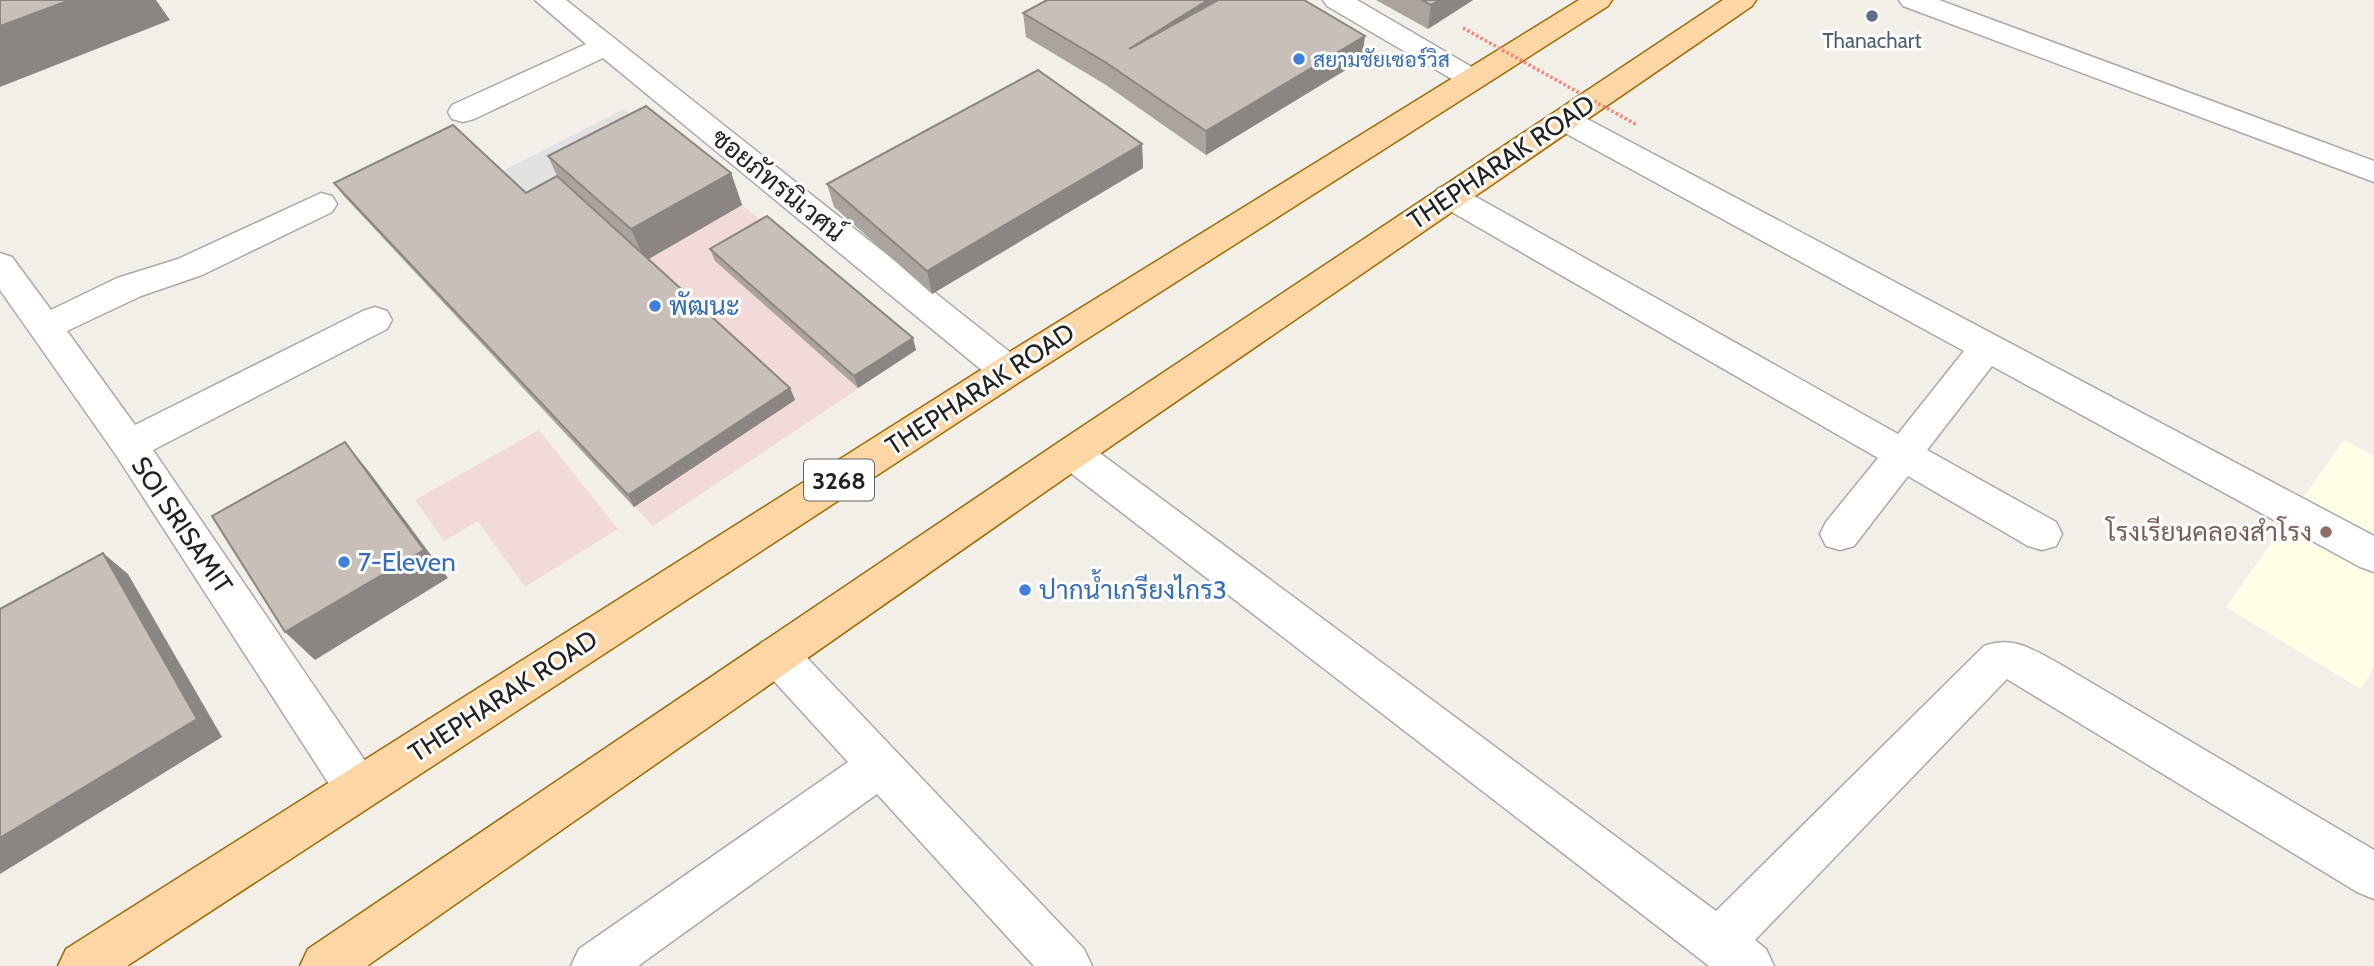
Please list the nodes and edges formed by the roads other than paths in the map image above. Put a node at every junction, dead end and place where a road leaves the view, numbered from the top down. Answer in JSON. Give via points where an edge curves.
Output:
{"nodes":[{"id":1,"x":1337,"y":0,"type":"edge"},
{"id":2,"x":1598,"y":0,"type":"edge"},
{"id":3,"x":1741,"y":0,"type":"edge"},
{"id":4,"x":1913,"y":0,"type":"edge"},
{"id":5,"x":564,"y":3,"type":"edge"},
{"id":6,"x":606,"y":46,"type":"junction"},
{"id":7,"x":1472,"y":79,"type":"junction"},
{"id":8,"x":463,"y":112,"type":"dead end"},
{"id":9,"x":1565,"y":120,"type":"junction"},
{"id":10,"x":2374,"y":172,"type":"edge"},
{"id":11,"x":1449,"y":196,"type":"junction"},
{"id":12,"x":321,"y":204,"type":"dead end"},
{"id":13,"x":0,"y":265,"type":"edge"},
{"id":14,"x":375,"y":320,"type":"dead end"},
{"id":15,"x":45,"y":327,"type":"junction"},
{"id":16,"x":1988,"y":346,"type":"junction"},
{"id":17,"x":1008,"y":371,"type":"junction"},
{"id":18,"x":129,"y":445,"type":"junction"},
{"id":19,"x":1072,"y":453,"type":"junction"},
{"id":20,"x":1903,"y":454,"type":"junction"},
{"id":21,"x":1840,"y":534,"type":"dead end"},
{"id":22,"x":2042,"y":534,"type":"dead end"},
{"id":23,"x":2374,"y":555,"type":"edge"},
{"id":24,"x":777,"y":655,"type":"junction"},
{"id":25,"x":879,"y":766,"type":"junction"},
{"id":26,"x":358,"y":789,"type":"junction"},
{"id":27,"x":2374,"y":876,"type":"edge"},
{"id":28,"x":1735,"y":954,"type":"edge"},
{"id":29,"x":83,"y":966,"type":"edge"},
{"id":30,"x":325,"y":966,"type":"edge"},
{"id":31,"x":596,"y":966,"type":"edge"},
{"id":32,"x":1067,"y":966,"type":"edge"}],
"edges":[{"from":1,"to":7,"type":"street"},
{"from":2,"to":7,"type":"main road","name":"THEPHARAK ROAD","number":"3268"},
{"from":3,"to":9,"type":"main road","name":"THEPHARAK ROAD"},
{"from":4,"to":10,"type":"street"},
{"from":5,"to":6,"type":"street","name":"ซอยภัทรนิเวศน์"},
{"from":6,"to":8,"type":"street"},
{"from":6,"to":17,"type":"street","name":"ซอยภัทรนิเวศน์"},
{"from":7,"to":17,"type":"main road","name":"THEPHARAK ROAD","number":"3268"},
{"from":9,"to":11,"type":"main road","name":"THEPHARAK ROAD"},
{"from":9,"to":16,"type":"street"},
{"from":11,"to":19,"type":"main road","name":"THEPHARAK ROAD"},
{"from":11,"to":20,"type":"street"},
{"from":12,"to":15,"type":"street","via":[[190,267],[129,287]]},
{"from":13,"to":15,"type":"street","name":"SOI SRISAMIT"},
{"from":14,"to":18,"type":"street"},
{"from":15,"to":18,"type":"street","name":"SOI SRISAMIT"},
{"from":16,"to":20,"type":"street"},
{"from":16,"to":23,"type":"street"},
{"from":17,"to":26,"type":"main road","name":"THEPHARAK ROAD","number":"3268"},
{"from":18,"to":26,"type":"street","name":"SOI SRISAMIT"},
{"from":19,"to":24,"type":"main road","name":"THEPHARAK ROAD"},
{"from":19,"to":28,"type":"street"},
{"from":20,"to":21,"type":"street"},
{"from":20,"to":22,"type":"street"},
{"from":24,"to":25,"type":"street"},
{"from":24,"to":30,"type":"main road","name":"THEPHARAK ROAD"},
{"from":25,"to":31,"type":"street"},
{"from":25,"to":32,"type":"street"},
{"from":26,"to":29,"type":"main road","name":"THEPHARAK ROAD","number":"3268"},
{"from":27,"to":28,"type":"street","via":[[2043,676],[2016,662],[1998,660]]}]}
